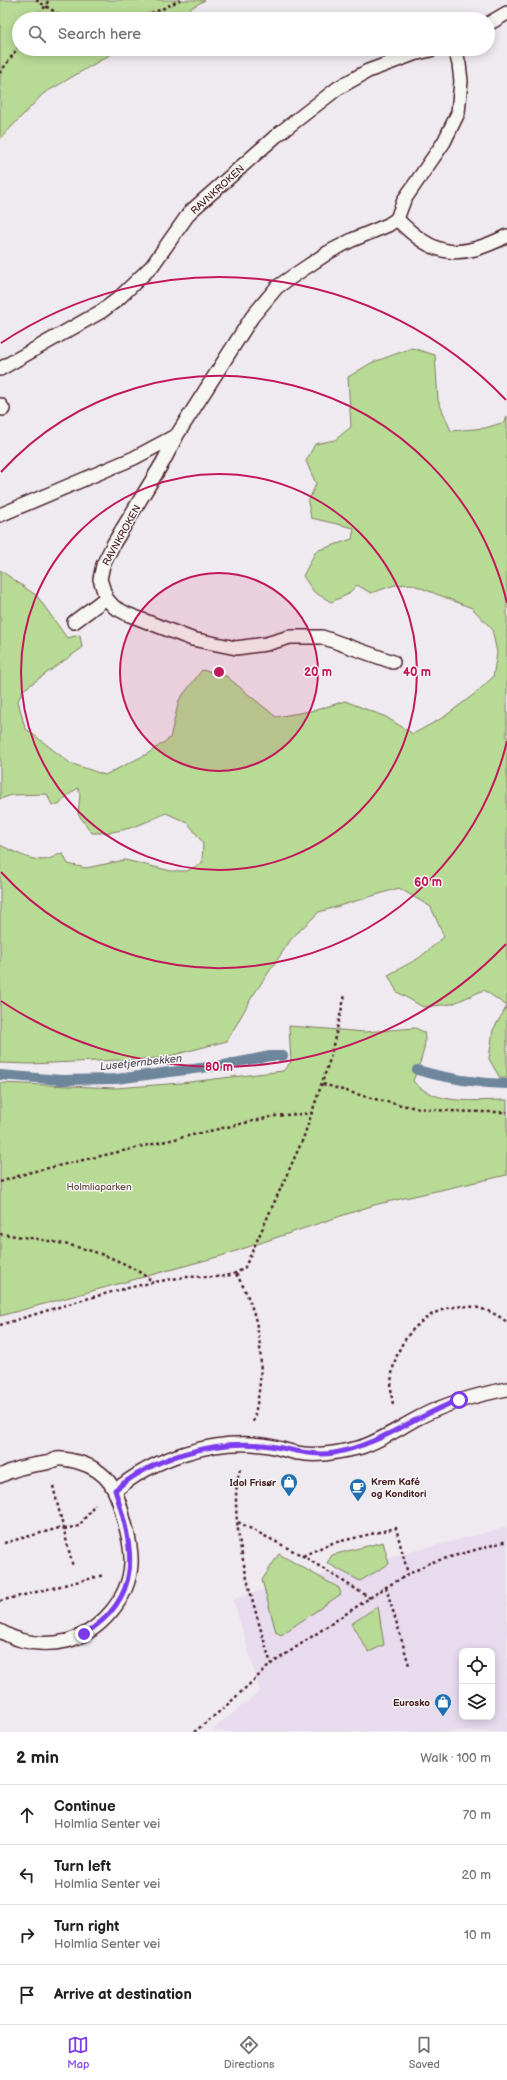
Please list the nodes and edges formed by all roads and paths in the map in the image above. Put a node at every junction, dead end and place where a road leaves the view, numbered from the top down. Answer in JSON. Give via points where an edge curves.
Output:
{"nodes":[{"id":1,"x":36,"y":0,"type":"edge"},
{"id":2,"x":50,"y":0,"type":"edge"},
{"id":3,"x":180,"y":0,"type":"edge"},
{"id":4,"x":45,"y":7,"type":"junction"},
{"id":5,"x":42,"y":12,"type":"edge"},
{"id":6,"x":54,"y":12,"type":"edge"},
{"id":7,"x":154,"y":12,"type":"edge"},
{"id":8,"x":507,"y":13,"type":"edge"},
{"id":9,"x":495,"y":20,"type":"edge"},
{"id":10,"x":12,"y":56,"type":"edge"},
{"id":11,"x":409,"y":56,"type":"edge"},
{"id":12,"x":457,"y":56,"type":"edge"},
{"id":13,"x":0,"y":73,"type":"edge"},
{"id":14,"x":397,"y":219,"type":"junction"},
{"id":15,"x":507,"y":236,"type":"edge"},
{"id":16,"x":0,"y":369,"type":"edge"},
{"id":17,"x":177,"y":435,"type":"junction"},
{"id":18,"x":0,"y":515,"type":"edge"},
{"id":19,"x":106,"y":598,"type":"junction"},
{"id":20,"x":74,"y":622,"type":"dead end"},
{"id":21,"x":393,"y":662,"type":"dead end"},
{"id":22,"x":345,"y":996,"type":"dead end"},
{"id":23,"x":323,"y":1084,"type":"junction"},
{"id":24,"x":507,"y":1112,"type":"edge"},
{"id":25,"x":312,"y":1113,"type":"junction"},
{"id":26,"x":0,"y":1182,"type":"edge"},
{"id":27,"x":0,"y":1234,"type":"edge"},
{"id":28,"x":154,"y":1283,"type":"junction"},
{"id":29,"x":507,"y":1322,"type":"edge"},
{"id":30,"x":0,"y":1325,"type":"edge"},
{"id":31,"x":507,"y":1389,"type":"edge"},
{"id":32,"x":398,"y":1428,"type":"junction"},
{"id":33,"x":48,"y":1463,"type":"junction"},
{"id":34,"x":0,"y":1476,"type":"edge"},
{"id":35,"x":113,"y":1487,"type":"junction"},
{"id":36,"x":237,"y":1522,"type":"dead end"},
{"id":37,"x":63,"y":1528,"type":"junction"},
{"id":38,"x":507,"y":1541,"type":"edge"},
{"id":39,"x":4,"y":1543,"type":"dead end"},
{"id":40,"x":303,"y":1556,"type":"junction"},
{"id":41,"x":131,"y":1566,"type":"junction"},
{"id":42,"x":73,"y":1567,"type":"dead end"},
{"id":43,"x":408,"y":1574,"type":"junction"},
{"id":44,"x":386,"y":1587,"type":"junction"},
{"id":45,"x":370,"y":1598,"type":"junction"},
{"id":46,"x":0,"y":1601,"type":"edge"},
{"id":47,"x":0,"y":1631,"type":"edge"},
{"id":48,"x":409,"y":1665,"type":"dead end"},
{"id":49,"x":194,"y":1732,"type":"edge"}],
"edges":[{"from":1,"to":4,"type":"path"},
{"from":2,"to":4,"type":"path"},
{"from":3,"to":7,"type":"path"},
{"from":4,"to":5,"type":"path"},
{"from":4,"to":6,"type":"path"},
{"from":8,"to":9,"type":"lane"},
{"from":10,"to":13,"type":"path"},
{"from":11,"to":16,"type":"lane","name":"RAVNKROKEN","via":[[368,71],[338,88],[276,136],[190,212],[152,266],[118,299],[102,311]]},
{"from":12,"to":14,"type":"lane","via":[[461,81],[458,113],[444,142],[408,195]]},
{"from":14,"to":15,"type":"lane","via":[[426,244],[443,251],[480,249]]},
{"from":14,"to":17,"type":"lane","name":"RAVNKROKEN","via":[[329,252],[277,287],[252,317]]},
{"from":17,"to":18,"type":"lane","via":[[110,469]]},
{"from":17,"to":19,"type":"lane","name":"RAVNKROKEN","via":[[103,565],[100,579]]},
{"from":19,"to":20,"type":"lane"},
{"from":19,"to":21,"type":"lane","via":[[114,607],[127,614],[192,639],[236,648],[290,638],[322,637]]},
{"from":22,"to":23,"type":"path"},
{"from":23,"to":24,"type":"path","via":[[413,1107],[468,1112]]},
{"from":23,"to":25,"type":"path"},
{"from":25,"to":26,"type":"path","via":[[275,1116],[31,1172]]},
{"from":25,"to":28,"type":"path","via":[[286,1180],[245,1267],[228,1276],[193,1276]]},
{"from":27,"to":28,"type":"path","via":[[43,1239],[87,1250],[129,1266]]},
{"from":28,"to":30,"type":"path","via":[[43,1311]]},
{"from":29,"to":32,"type":"path","via":[[490,1311],[466,1306],[439,1312],[416,1325],[400,1347],[390,1375]]},
{"from":31,"to":32,"type":"lane","via":[[459,1400]]},
{"from":32,"to":35,"type":"lane","via":[[360,1447],[318,1454],[298,1453],[262,1445],[222,1445],[159,1463]]},
{"from":33,"to":34,"type":"lane","via":[[33,1464]]},
{"from":33,"to":35,"type":"lane","via":[[58,1459],[91,1466]]},
{"from":33,"to":37,"type":"path"},
{"from":35,"to":37,"type":"path","via":[[79,1526]]},
{"from":35,"to":41,"type":"lane","via":[[127,1530]]},
{"from":36,"to":40,"type":"path"},
{"from":37,"to":39,"type":"path"},
{"from":37,"to":42,"type":"path"},
{"from":38,"to":43,"type":"path","via":[[429,1563]]},
{"from":40,"to":43,"type":"path","via":[[329,1544],[396,1528]]},
{"from":40,"to":45,"type":"path"},
{"from":41,"to":46,"type":"path","via":[[70,1585]]},
{"from":41,"to":47,"type":"lane","via":[[123,1592],[115,1606],[100,1623],[84,1634],[58,1643],[40,1643],[20,1641]]},
{"from":43,"to":44,"type":"path"},
{"from":44,"to":45,"type":"path"},
{"from":44,"to":48,"type":"path"},
{"from":45,"to":49,"type":"path","via":[[271,1664]]}]}
